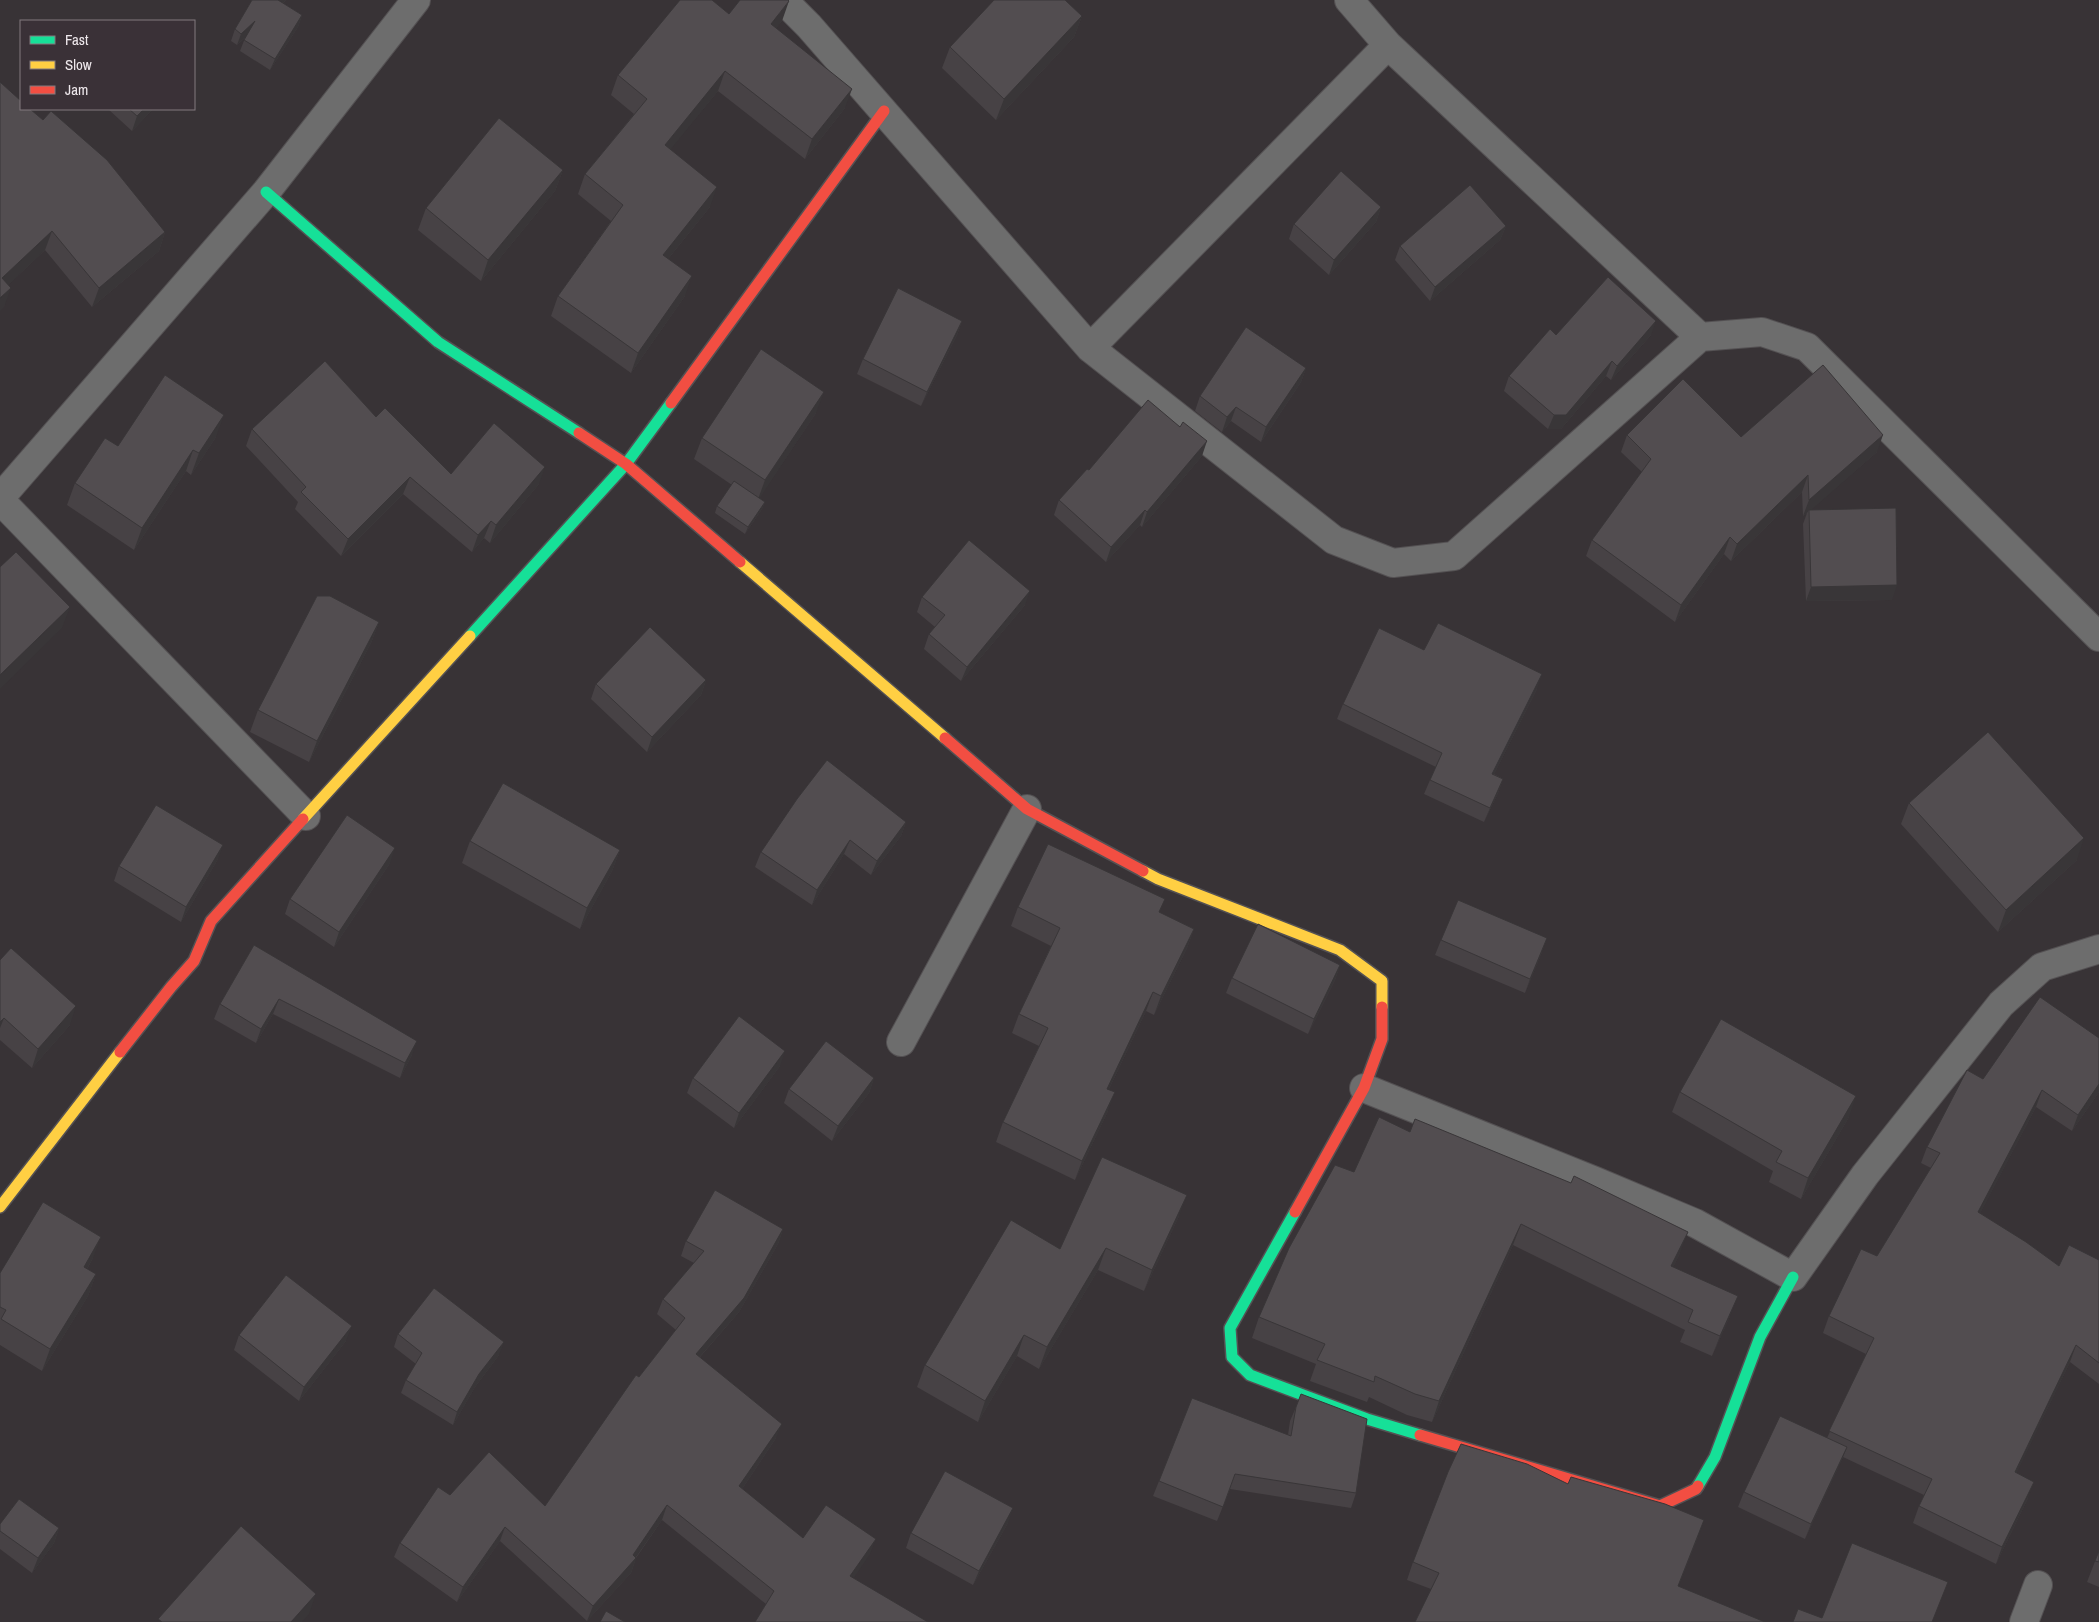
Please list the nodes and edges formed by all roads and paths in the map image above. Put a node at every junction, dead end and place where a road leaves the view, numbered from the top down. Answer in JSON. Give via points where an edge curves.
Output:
{"nodes":[{"id":1,"x":416,"y":0,"type":"edge"},
{"id":2,"x":784,"y":0,"type":"edge"},
{"id":3,"x":1349,"y":0,"type":"edge"},
{"id":4,"x":1388,"y":44,"type":"junction"},
{"id":5,"x":884,"y":111,"type":"junction"},
{"id":6,"x":266,"y":192,"type":"junction"},
{"id":7,"x":1700,"y":337,"type":"junction"},
{"id":8,"x":1090,"y":348,"type":"junction"},
{"id":9,"x":626,"y":464,"type":"junction"},
{"id":10,"x":0,"y":499,"type":"edge"},
{"id":11,"x":2099,"y":637,"type":"edge"},
{"id":12,"x":1027,"y":809,"type":"junction"},
{"id":13,"x":306,"y":816,"type":"junction"},
{"id":14,"x":2099,"y":949,"type":"edge"},
{"id":15,"x":901,"y":1042,"type":"dead end"},
{"id":16,"x":1364,"y":1088,"type":"junction"},
{"id":17,"x":0,"y":1207,"type":"edge"},
{"id":18,"x":1793,"y":1277,"type":"junction"},
{"id":19,"x":2038,"y":1585,"type":"dead end"},
{"id":20,"x":2024,"y":1622,"type":"edge"}],
"edges":[{"from":1,"to":6,"type":"street"},
{"from":2,"to":5,"type":"street"},
{"from":3,"to":4,"type":"street"},
{"from":4,"to":7,"type":"street"},
{"from":4,"to":8,"type":"street"},
{"from":5,"to":8,"type":"street"},
{"from":5,"to":9,"type":"street"},
{"from":6,"to":9,"type":"street","via":[[438,342]]},
{"from":6,"to":10,"type":"street"},
{"from":7,"to":8,"type":"street","via":[[1454,556],[1393,563],[1334,540]]},
{"from":7,"to":11,"type":"street","via":[[1762,332],[1807,347]]},
{"from":9,"to":12,"type":"street"},
{"from":9,"to":13,"type":"street"},
{"from":10,"to":13,"type":"street"},
{"from":12,"to":15,"type":"street"},
{"from":12,"to":16,"type":"street","via":[[1158,879],[1340,950],[1382,981],[1382,1039]]},
{"from":13,"to":17,"type":"street","via":[[211,921],[194,961]]},
{"from":14,"to":18,"type":"street","via":[[2042,967],[2001,1004],[1865,1175]]},
{"from":16,"to":18,"type":"street","via":[[1695,1223]]},
{"from":16,"to":18,"type":"street","via":[[1230,1328],[1232,1357],[1250,1375],[1368,1419],[1660,1506],[1696,1489],[1715,1457],[1760,1337]]},
{"from":19,"to":20,"type":"street"}]}
